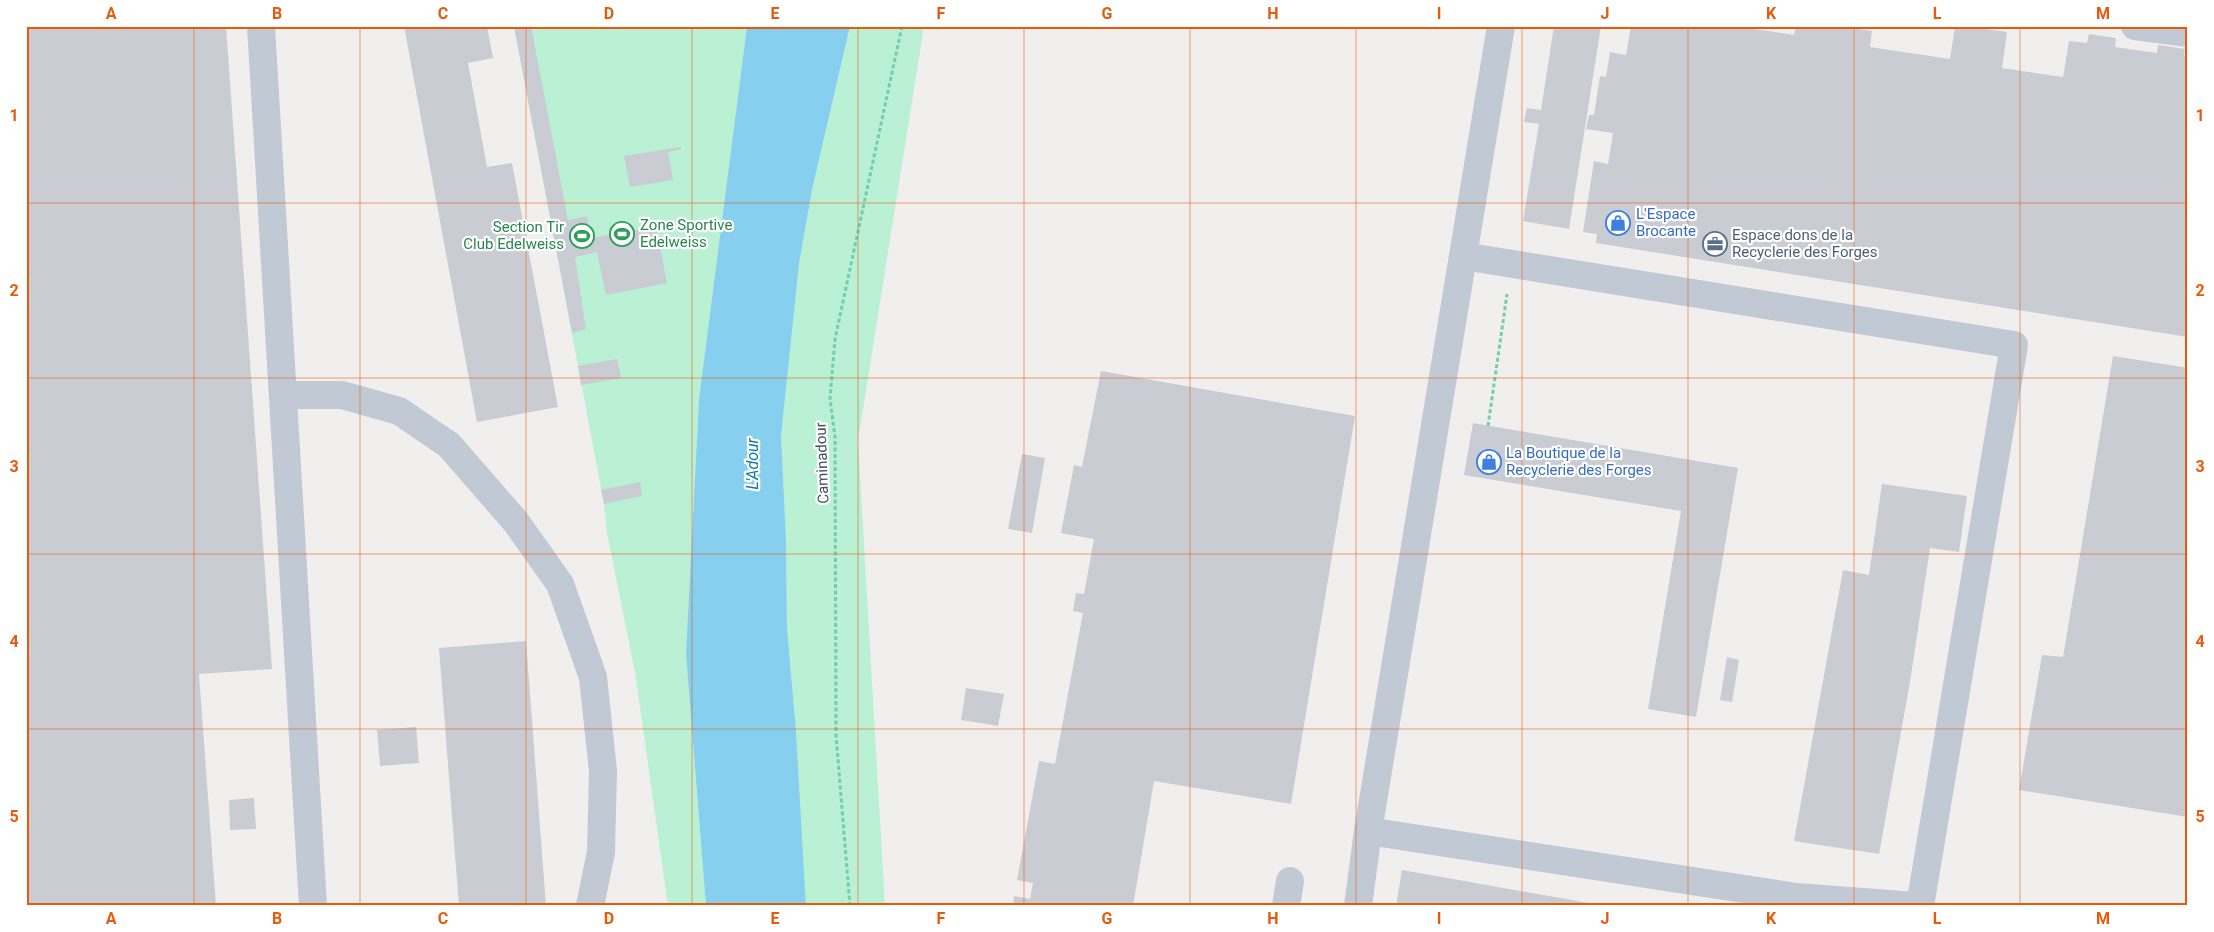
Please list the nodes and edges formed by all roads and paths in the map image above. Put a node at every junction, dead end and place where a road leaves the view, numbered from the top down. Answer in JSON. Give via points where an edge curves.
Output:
{"nodes":[{"id":1,"x":261,"y":26,"type":"edge"},
{"id":2,"x":902,"y":26,"type":"edge"},
{"id":3,"x":1501,"y":26,"type":"edge"},
{"id":4,"x":2135,"y":26,"type":"edge"},
{"id":5,"x":2188,"y":34,"type":"edge"},
{"id":6,"x":1463,"y":256,"type":"junction"},
{"id":7,"x":1512,"y":264,"type":"junction"},
{"id":8,"x":283,"y":395,"type":"junction"},
{"id":9,"x":1488,"y":426,"type":"dead end"},
{"id":10,"x":1368,"y":831,"type":"junction"},
{"id":11,"x":313,"y":906,"type":"edge"},
{"id":12,"x":590,"y":906,"type":"edge"},
{"id":13,"x":850,"y":906,"type":"edge"},
{"id":14,"x":1358,"y":906,"type":"edge"},
{"id":15,"x":1916,"y":906,"type":"edge"},
{"id":16,"x":1920,"y":906,"type":"edge"}],
"edges":[{"from":1,"to":8,"type":"lane"},
{"from":2,"to":13,"type":"path","name":"Caminadour","via":[[835,339],[830,399],[835,437],[836,735]]},
{"from":3,"to":6,"type":"lane"},
{"from":4,"to":5,"type":"lane"},
{"from":6,"to":7,"type":"lane"},
{"from":6,"to":10,"type":"lane"},
{"from":7,"to":9,"type":"path"},
{"from":7,"to":16,"type":"lane","via":[[2014,345]]},
{"from":8,"to":11,"type":"lane"},
{"from":8,"to":12,"type":"lane","via":[[342,395],[399,411],[449,445],[510,515],[560,584],[593,676],[603,771],[600,852]]},
{"from":10,"to":14,"type":"lane"},
{"from":10,"to":15,"type":"lane","via":[[1796,897]]}]}
